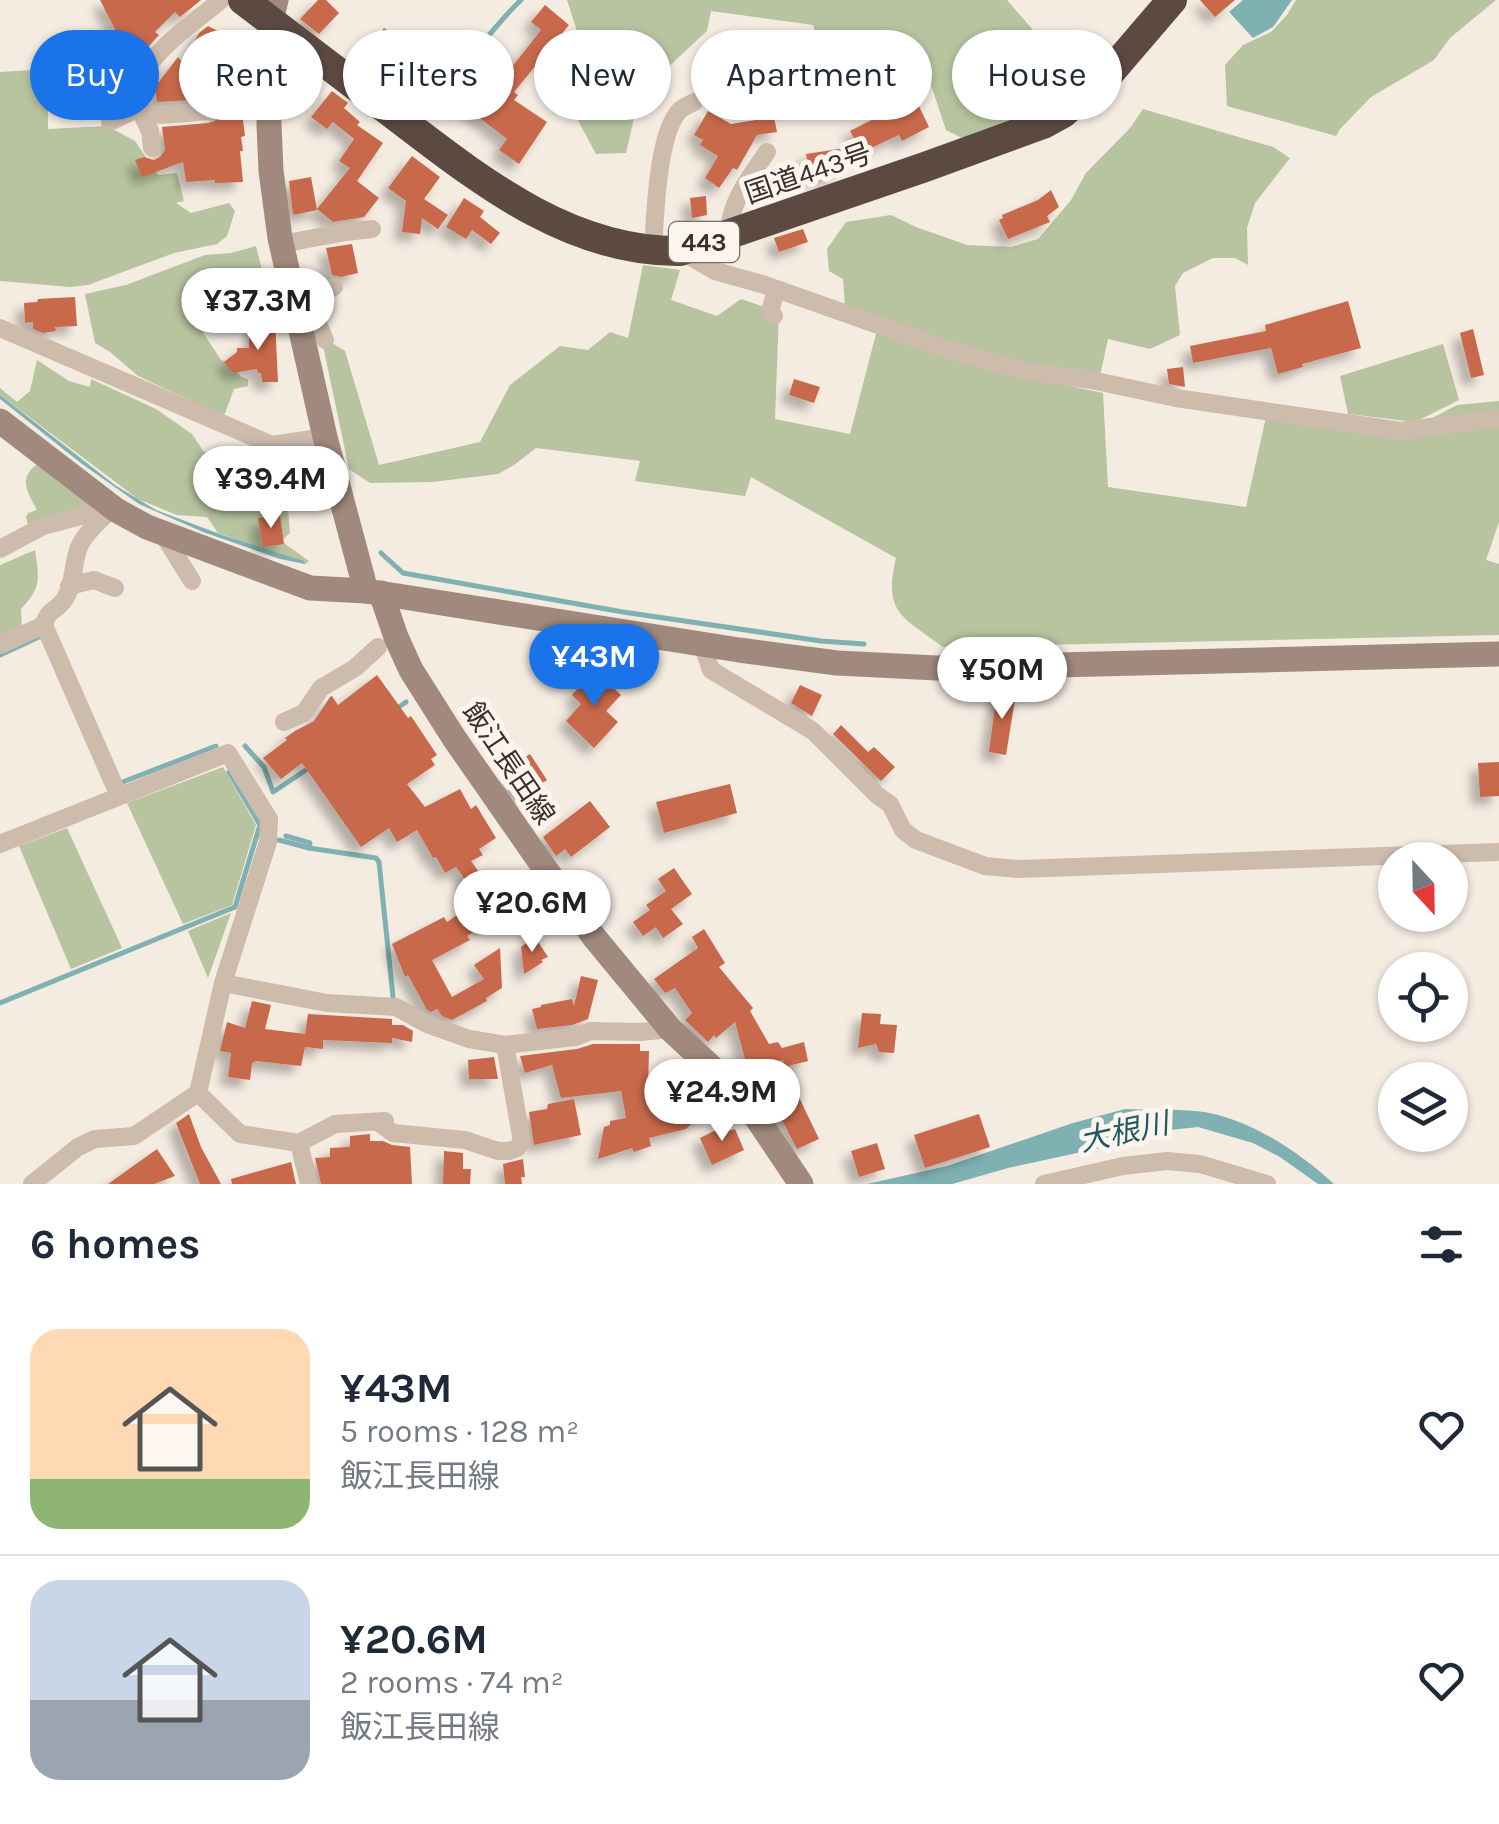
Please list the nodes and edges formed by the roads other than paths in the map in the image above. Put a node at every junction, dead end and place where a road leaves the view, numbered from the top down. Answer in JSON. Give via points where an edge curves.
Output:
{"nodes":[{"id":1,"x":221,"y":0,"type":"edge"},
{"id":2,"x":243,"y":0,"type":"edge"},
{"id":3,"x":1172,"y":0,"type":"edge"},
{"id":4,"x":274,"y":11,"type":"edge"},
{"id":5,"x":159,"y":56,"type":"edge"},
{"id":6,"x":691,"y":103,"type":"edge"},
{"id":7,"x":114,"y":120,"type":"edge"},
{"id":8,"x":145,"y":120,"type":"edge"},
{"id":9,"x":110,"y":122,"type":"dead end"},
{"id":10,"x":152,"y":148,"type":"dead end"},
{"id":11,"x":767,"y":152,"type":"dead end"},
{"id":12,"x":372,"y":229,"type":"dead end"},
{"id":13,"x":729,"y":234,"type":"junction"},
{"id":14,"x":281,"y":244,"type":"junction"},
{"id":15,"x":667,"y":251,"type":"junction"},
{"id":16,"x":334,"y":287,"type":"dead end"},
{"id":17,"x":776,"y":289,"type":"junction"},
{"id":18,"x":301,"y":301,"type":"junction"},
{"id":19,"x":774,"y":316,"type":"dead end"},
{"id":20,"x":0,"y":328,"type":"edge"},
{"id":21,"x":325,"y":340,"type":"dead end"},
{"id":22,"x":1499,"y":418,"type":"edge"},
{"id":23,"x":0,"y":421,"type":"edge"},
{"id":24,"x":325,"y":437,"type":"junction"},
{"id":25,"x":108,"y":505,"type":"junction"},
{"id":26,"x":162,"y":534,"type":"junction"},
{"id":27,"x":0,"y":549,"type":"edge"},
{"id":28,"x":192,"y":581,"type":"dead end"},
{"id":29,"x":70,"y":586,"type":"junction"},
{"id":30,"x":115,"y":588,"type":"dead end"},
{"id":31,"x":374,"y":592,"type":"junction"},
{"id":32,"x":44,"y":624,"type":"junction"},
{"id":33,"x":702,"y":644,"type":"junction"},
{"id":34,"x":0,"y":645,"type":"edge"},
{"id":35,"x":378,"y":647,"type":"dead end"},
{"id":36,"x":1499,"y":654,"type":"edge"},
{"id":37,"x":284,"y":722,"type":"dead end"},
{"id":38,"x":120,"y":796,"type":"junction"},
{"id":39,"x":0,"y":844,"type":"edge"},
{"id":40,"x":1499,"y":852,"type":"edge"},
{"id":41,"x":223,"y":983,"type":"junction"},
{"id":42,"x":670,"y":1028,"type":"junction"},
{"id":43,"x":506,"y":1045,"type":"junction"},
{"id":44,"x":198,"y":1092,"type":"junction"},
{"id":45,"x":298,"y":1143,"type":"junction"},
{"id":46,"x":1138,"y":1164,"type":"junction"},
{"id":47,"x":32,"y":1184,"type":"edge"},
{"id":48,"x":309,"y":1184,"type":"edge"},
{"id":49,"x":802,"y":1184,"type":"edge"},
{"id":50,"x":1044,"y":1184,"type":"edge"},
{"id":51,"x":1140,"y":1184,"type":"edge"},
{"id":52,"x":1267,"y":1184,"type":"edge"}],
"edges":[{"from":1,"to":5,"type":"street"},
{"from":2,"to":4,"type":"highway","number":"443"},
{"from":3,"to":13,"type":"highway","name":"国道443号","number":"443","via":[[1106,77],[1063,113]]},
{"from":4,"to":14,"type":"street","name":"飯江長田線","via":[[269,124]]},
{"from":4,"to":15,"type":"highway","number":"443","via":[[480,181],[534,213],[592,235]]},
{"from":6,"to":15,"type":"street","via":[[671,125],[658,175]]},
{"from":7,"to":9,"type":"street"},
{"from":8,"to":10,"type":"street"},
{"from":11,"to":13,"type":"street","via":[[742,190]]},
{"from":12,"to":14,"type":"street"},
{"from":13,"to":15,"type":"highway","name":"国道443号","number":"443"},
{"from":14,"to":18,"type":"street","name":"飯江長田線"},
{"from":15,"to":17,"type":"street"},
{"from":16,"to":18,"type":"street"},
{"from":17,"to":19,"type":"street"},
{"from":17,"to":22,"type":"street","via":[[952,351],[1176,398],[1401,431]]},
{"from":18,"to":21,"type":"street"},
{"from":18,"to":24,"type":"street","name":"飯江長田線"},
{"from":20,"to":24,"type":"street","via":[[272,445]]},
{"from":23,"to":25,"type":"street"},
{"from":24,"to":31,"type":"street","name":"飯江長田線"},
{"from":25,"to":26,"type":"street"},
{"from":25,"to":27,"type":"street","via":[[43,526]]},
{"from":25,"to":29,"type":"street","via":[[78,548]]},
{"from":26,"to":28,"type":"street"},
{"from":26,"to":31,"type":"street","via":[[310,588]]},
{"from":29,"to":30,"type":"street","via":[[94,580]]},
{"from":29,"to":32,"type":"street"},
{"from":31,"to":33,"type":"street"},
{"from":31,"to":42,"type":"street","name":"飯江長田線","via":[[411,670],[454,738],[594,937]]},
{"from":32,"to":34,"type":"street"},
{"from":32,"to":38,"type":"street"},
{"from":33,"to":36,"type":"street","via":[[837,663],[937,668]]},
{"from":33,"to":40,"type":"street","via":[[712,670],[813,732],[890,804],[903,830],[984,866]]},
{"from":35,"to":37,"type":"street"},
{"from":38,"to":39,"type":"street"},
{"from":38,"to":41,"type":"street","via":[[233,748],[268,820],[268,842]]},
{"from":41,"to":43,"type":"street","via":[[396,1007],[468,1040]]},
{"from":41,"to":44,"type":"street"},
{"from":42,"to":43,"type":"street","via":[[591,1031]]},
{"from":42,"to":49,"type":"street","name":"飯江長田線","via":[[752,1111]]},
{"from":43,"to":45,"type":"street","via":[[522,1142],[509,1152],[393,1134],[382,1121],[335,1124]]},
{"from":44,"to":45,"type":"street","via":[[240,1134]]},
{"from":44,"to":47,"type":"street","via":[[134,1136],[78,1147]]},
{"from":45,"to":48,"type":"street"},
{"from":46,"to":50,"type":"street"},
{"from":46,"to":51,"type":"street"},
{"from":46,"to":52,"type":"street","via":[[1200,1164]]}]}
